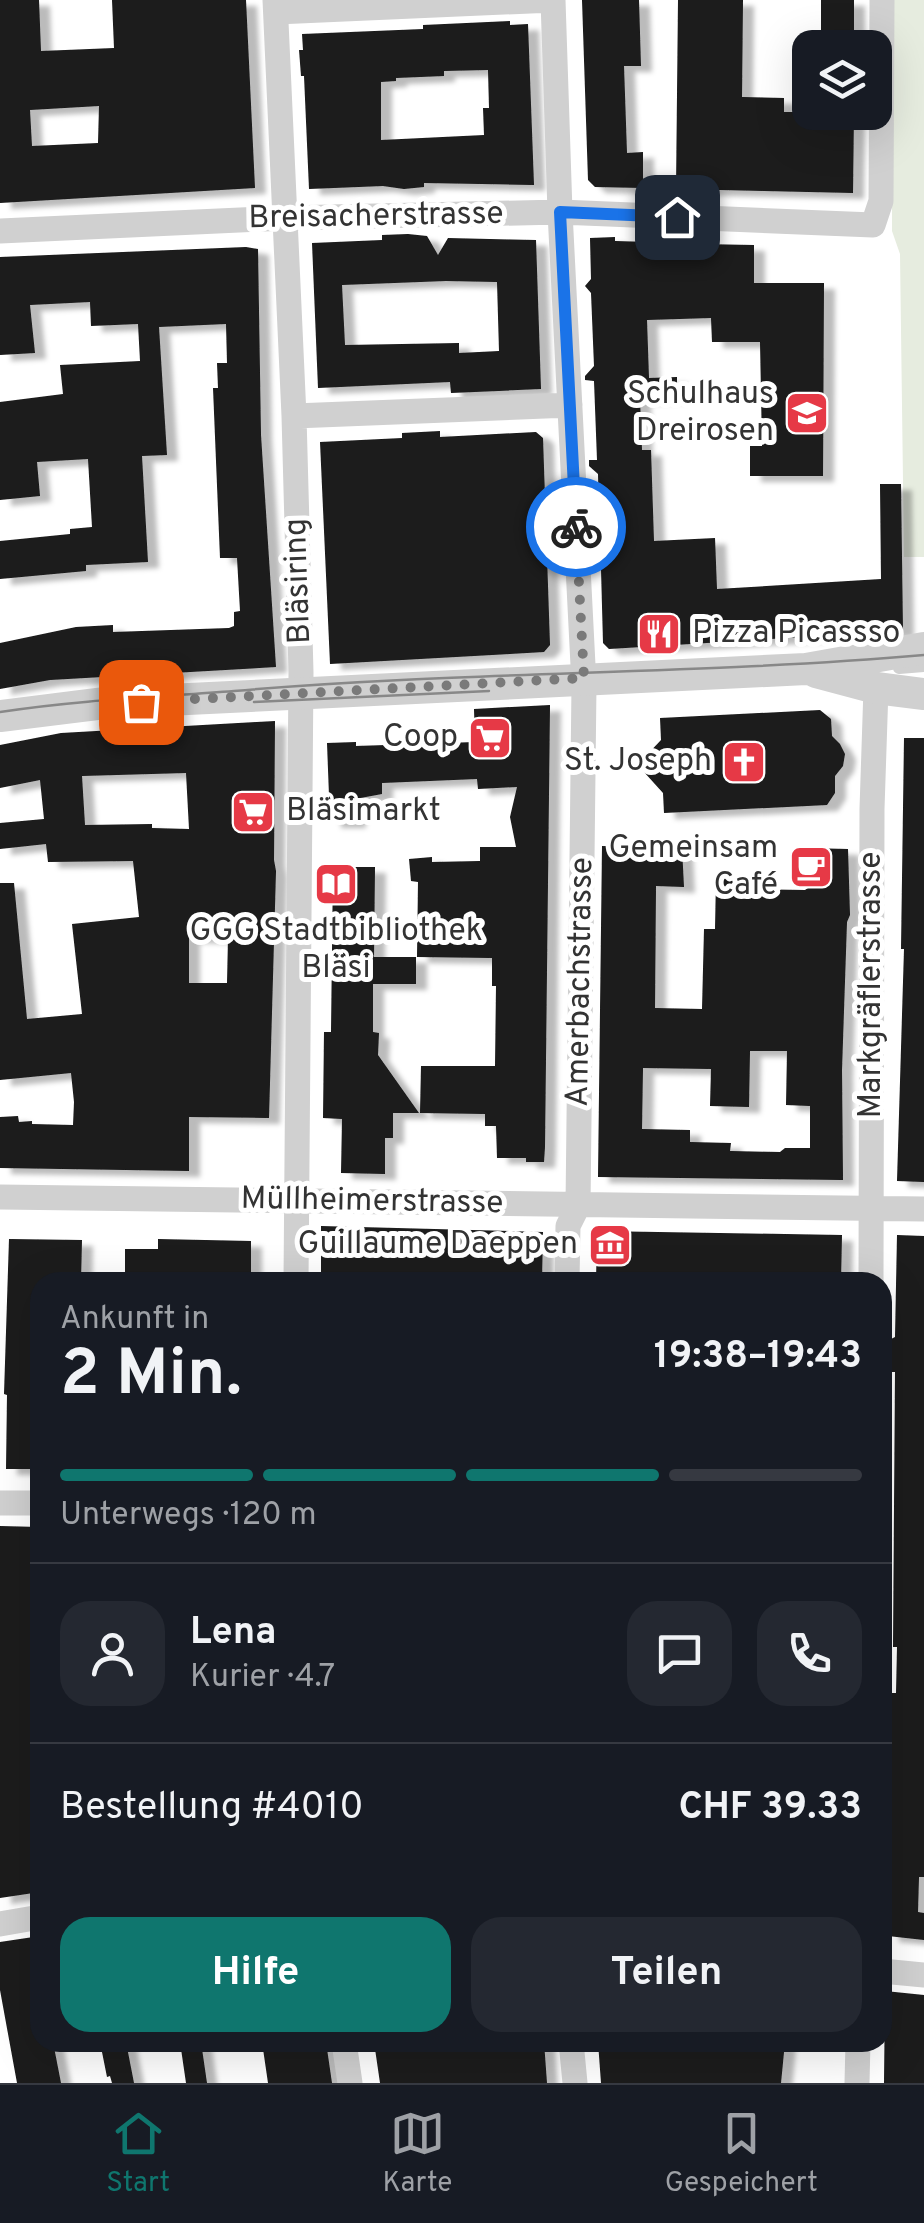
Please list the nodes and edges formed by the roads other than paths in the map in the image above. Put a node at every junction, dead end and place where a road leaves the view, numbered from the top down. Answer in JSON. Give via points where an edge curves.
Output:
{"nodes":[{"id":1,"x":553,"y":0,"type":"edge"},
{"id":2,"x":882,"y":0,"type":"edge"},
{"id":3,"x":275,"y":6,"type":"edge"},
{"id":4,"x":560,"y":212,"type":"junction"},
{"id":5,"x":285,"y":218,"type":"junction"},
{"id":6,"x":0,"y":231,"type":"edge"},
{"id":7,"x":570,"y":405,"type":"junction"},
{"id":8,"x":294,"y":416,"type":"junction"},
{"id":9,"x":924,"y":648,"type":"edge"},
{"id":10,"x":924,"y":666,"type":"edge"},
{"id":11,"x":806,"y":669,"type":"junction"},
{"id":12,"x":584,"y":678,"type":"junction"},
{"id":13,"x":876,"y":688,"type":"junction"},
{"id":14,"x":300,"y":693,"type":"junction"},
{"id":15,"x":924,"y":694,"type":"edge"},
{"id":16,"x":0,"y":716,"type":"edge"},
{"id":17,"x":0,"y":1197,"type":"edge"},
{"id":18,"x":298,"y":1200,"type":"junction"},
{"id":19,"x":578,"y":1206,"type":"junction"},
{"id":20,"x":872,"y":1208,"type":"junction"},
{"id":21,"x":924,"y":1208,"type":"edge"},
{"id":22,"x":296,"y":1272,"type":"edge"},
{"id":23,"x":567,"y":1272,"type":"edge"},
{"id":24,"x":871,"y":1272,"type":"edge"},
{"id":25,"x":0,"y":1503,"type":"edge"},
{"id":26,"x":30,"y":1503,"type":"edge"},
{"id":27,"x":30,"y":1919,"type":"edge"},
{"id":28,"x":0,"y":1924,"type":"edge"},
{"id":29,"x":892,"y":1972,"type":"edge"},
{"id":30,"x":924,"y":1975,"type":"edge"},
{"id":31,"x":345,"y":2052,"type":"edge"},
{"id":32,"x":573,"y":2052,"type":"edge"},
{"id":33,"x":858,"y":2052,"type":"edge"},
{"id":34,"x":350,"y":2083,"type":"edge"},
{"id":35,"x":575,"y":2083,"type":"edge"},
{"id":36,"x":857,"y":2083,"type":"edge"}],
"edges":[{"from":1,"to":3,"type":"street"},
{"from":1,"to":4,"type":"street","name":"Amerbachstrasse"},
{"from":2,"to":4,"type":"street","name":"Breisacherstrasse","via":[[881,201],[873,224]]},
{"from":3,"to":5,"type":"street","name":"Bläsiring"},
{"from":4,"to":5,"type":"street","name":"Breisacherstrasse"},
{"from":4,"to":7,"type":"street","name":"Amerbachstrasse"},
{"from":5,"to":6,"type":"street","name":"Breisacherstrasse"},
{"from":5,"to":8,"type":"street","name":"Bläsiring"},
{"from":7,"to":8,"type":"street"},
{"from":7,"to":12,"type":"street","name":"Amerbachstrasse"},
{"from":8,"to":14,"type":"street","name":"Bläsiring"},
{"from":9,"to":11,"type":"street"},
{"from":10,"to":11,"type":"lane"},
{"from":11,"to":12,"type":"street"},
{"from":11,"to":13,"type":"street"},
{"from":12,"to":14,"type":"street"},
{"from":12,"to":19,"type":"street","name":"Amerbachstrasse"},
{"from":13,"to":15,"type":"street"},
{"from":13,"to":20,"type":"street","name":"Markgräflerstrasse"},
{"from":14,"to":16,"type":"street"},
{"from":14,"to":18,"type":"street","name":"Bläsiring"},
{"from":17,"to":18,"type":"street","name":"Müllheimerstrasse"},
{"from":18,"to":19,"type":"street","name":"Müllheimerstrasse"},
{"from":18,"to":22,"type":"street","name":"Bläsiring"},
{"from":19,"to":20,"type":"street","name":"Müllheimerstrasse"},
{"from":19,"to":23,"type":"street","name":"Amerbachstrasse","via":[[568,1226]]},
{"from":20,"to":21,"type":"street","name":"Müllheimerstrasse"},
{"from":20,"to":24,"type":"street","name":"Markgräflerstrasse"},
{"from":25,"to":26,"type":"street"},
{"from":27,"to":28,"type":"street"},
{"from":29,"to":30,"type":"street"},
{"from":31,"to":34,"type":"street"},
{"from":32,"to":35,"type":"street"},
{"from":33,"to":36,"type":"street"}]}
